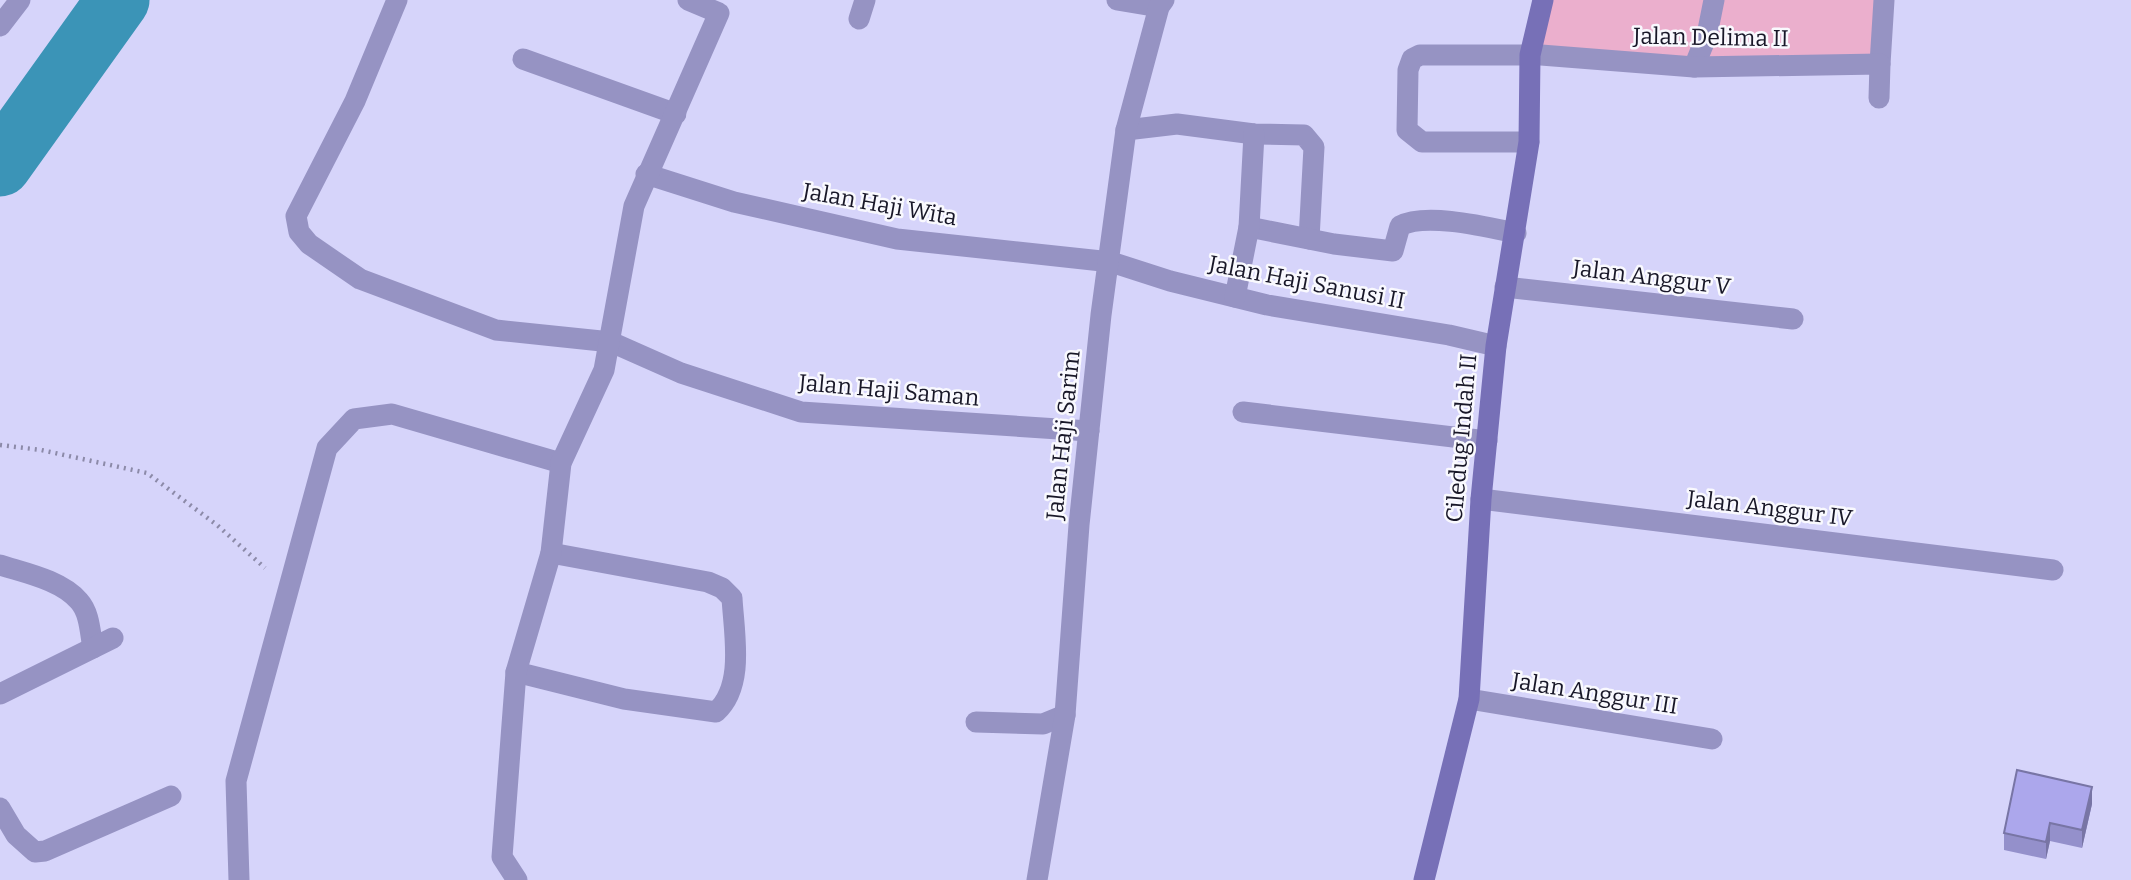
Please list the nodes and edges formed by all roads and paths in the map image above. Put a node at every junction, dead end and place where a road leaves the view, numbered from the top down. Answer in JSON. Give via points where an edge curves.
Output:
{"nodes":[{"id":1,"x":20,"y":0,"type":"edge"},
{"id":2,"x":397,"y":0,"type":"edge"},
{"id":3,"x":688,"y":0,"type":"edge"},
{"id":4,"x":1117,"y":0,"type":"edge"},
{"id":5,"x":1543,"y":0,"type":"edge"},
{"id":6,"x":1714,"y":0,"type":"edge"},
{"id":7,"x":1884,"y":0,"type":"edge"},
{"id":8,"x":1161,"y":4,"type":"edge"},
{"id":9,"x":723,"y":7,"type":"edge"},
{"id":10,"x":0,"y":26,"type":"edge"},
{"id":11,"x":1536,"y":55,"type":"junction"},
{"id":12,"x":523,"y":59,"type":"dead end"},
{"id":13,"x":1880,"y":64,"type":"junction"},
{"id":14,"x":1694,"y":67,"type":"junction"},
{"id":15,"x":1879,"y":98,"type":"dead end"},
{"id":16,"x":676,"y":114,"type":"junction"},
{"id":17,"x":1126,"y":130,"type":"junction"},
{"id":18,"x":1254,"y":134,"type":"junction"},
{"id":19,"x":1529,"y":142,"type":"junction"},
{"id":20,"x":646,"y":174,"type":"junction"},
{"id":21,"x":1249,"y":228,"type":"junction"},
{"id":22,"x":1516,"y":233,"type":"junction"},
{"id":23,"x":1309,"y":239,"type":"junction"},
{"id":24,"x":1111,"y":262,"type":"junction"},
{"id":25,"x":1505,"y":287,"type":"junction"},
{"id":26,"x":1235,"y":297,"type":"junction"},
{"id":27,"x":1793,"y":320,"type":"dead end"},
{"id":28,"x":611,"y":342,"type":"junction"},
{"id":29,"x":1496,"y":346,"type":"junction"},
{"id":30,"x":1243,"y":412,"type":"dead end"},
{"id":31,"x":1089,"y":431,"type":"junction"},
{"id":32,"x":1487,"y":441,"type":"junction"},
{"id":33,"x":0,"y":445,"type":"edge"},
{"id":34,"x":561,"y":463,"type":"junction"},
{"id":35,"x":1481,"y":499,"type":"junction"},
{"id":36,"x":551,"y":553,"type":"junction"},
{"id":37,"x":0,"y":565,"type":"edge"},
{"id":38,"x":2053,"y":570,"type":"dead end"},
{"id":39,"x":289,"y":590,"type":"junction"},
{"id":40,"x":113,"y":638,"type":"dead end"},
{"id":41,"x":93,"y":648,"type":"junction"},
{"id":42,"x":516,"y":672,"type":"junction"},
{"id":43,"x":0,"y":694,"type":"edge"},
{"id":44,"x":1469,"y":699,"type":"junction"},
{"id":45,"x":1065,"y":715,"type":"junction"},
{"id":46,"x":976,"y":722,"type":"dead end"},
{"id":47,"x":1712,"y":739,"type":"dead end"},
{"id":48,"x":171,"y":796,"type":"dead end"},
{"id":49,"x":0,"y":808,"type":"edge"},
{"id":50,"x":239,"y":880,"type":"edge"},
{"id":51,"x":517,"y":880,"type":"edge"},
{"id":52,"x":1037,"y":880,"type":"edge"},
{"id":53,"x":1424,"y":880,"type":"edge"}],
"edges":[{"from":1,"to":10,"type":"street"},
{"from":2,"to":28,"type":"street","name":"Jalan Haji Saman","via":[[355,101],[296,216],[299,232],[360,279],[496,330]]},
{"from":3,"to":9,"type":"street"},
{"from":4,"to":8,"type":"street"},
{"from":5,"to":11,"type":"street","name":"Ciledug Indah II"},
{"from":6,"to":14,"type":"street"},
{"from":7,"to":13,"type":"street"},
{"from":8,"to":17,"type":"street","name":"Jalan Haji Sarim"},
{"from":9,"to":16,"type":"street"},
{"from":11,"to":14,"type":"street","name":"Jalan Delima II"},
{"from":11,"to":19,"type":"street","name":"Ciledug Indah II"},
{"from":11,"to":19,"type":"street","name":"Jalan Delima II","via":[[1420,54],[1408,70],[1407,130],[1422,142]]},
{"from":12,"to":16,"type":"street"},
{"from":13,"to":14,"type":"street","name":"Jalan Delima II"},
{"from":13,"to":15,"type":"street"},
{"from":16,"to":20,"type":"street"},
{"from":17,"to":18,"type":"street","via":[[1177,124]]},
{"from":17,"to":24,"type":"street","name":"Jalan Haji Sarim"},
{"from":18,"to":21,"type":"street"},
{"from":18,"to":23,"type":"street","via":[[1304,135],[1314,147]]},
{"from":19,"to":22,"type":"street","name":"Ciledug Indah II"},
{"from":20,"to":24,"type":"street","name":"Jalan Haji Wita","via":[[734,202],[897,239]]},
{"from":20,"to":28,"type":"street","via":[[634,206]]},
{"from":21,"to":23,"type":"street"},
{"from":21,"to":26,"type":"street"},
{"from":22,"to":23,"type":"street","via":[[1424,220],[1400,226],[1393,251]]},
{"from":22,"to":25,"type":"street","name":"Ciledug Indah II"},
{"from":24,"to":26,"type":"street","name":"Jalan Haji Sanusi II"},
{"from":24,"to":31,"type":"street","name":"Jalan Haji Sarim"},
{"from":25,"to":27,"type":"street","name":"Jalan Anggur V"},
{"from":25,"to":29,"type":"street","name":"Ciledug Indah II"},
{"from":26,"to":29,"type":"street","name":"Jalan Haji Sanusi II"},
{"from":28,"to":31,"type":"street","name":"Jalan Haji Saman","via":[[681,373],[801,412]]},
{"from":28,"to":34,"type":"street","via":[[604,370]]},
{"from":29,"to":32,"type":"street","name":"Ciledug Indah II"},
{"from":30,"to":32,"type":"street"},
{"from":31,"to":45,"type":"street","name":"Jalan Haji Sarim"},
{"from":32,"to":35,"type":"street","name":"Ciledug Indah II"},
{"from":33,"to":39,"type":"path","via":[[147,473],[217,525]]},
{"from":34,"to":36,"type":"street"},
{"from":34,"to":39,"type":"street","via":[[392,414],[354,419],[327,448]]},
{"from":35,"to":38,"type":"street","name":"Jalan Anggur IV"},
{"from":35,"to":44,"type":"street","name":"Ciledug Indah II"},
{"from":36,"to":42,"type":"street"},
{"from":36,"to":42,"type":"street","via":[[722,588],[732,598],[733,689],[716,712],[706,712],[612,696]]},
{"from":37,"to":41,"type":"street","via":[[49,581],[79,601]]},
{"from":39,"to":50,"type":"street","via":[[236,781]]},
{"from":40,"to":41,"type":"street"},
{"from":41,"to":43,"type":"street"},
{"from":42,"to":51,"type":"street","via":[[502,856]]},
{"from":44,"to":47,"type":"street","name":"Jalan Anggur III"},
{"from":44,"to":53,"type":"street","name":"Ciledug Indah II"},
{"from":45,"to":46,"type":"street","via":[[1043,724]]},
{"from":45,"to":52,"type":"street","name":"Jalan Haji Sarim"},
{"from":48,"to":49,"type":"street","via":[[35,852],[22,842]]}]}
